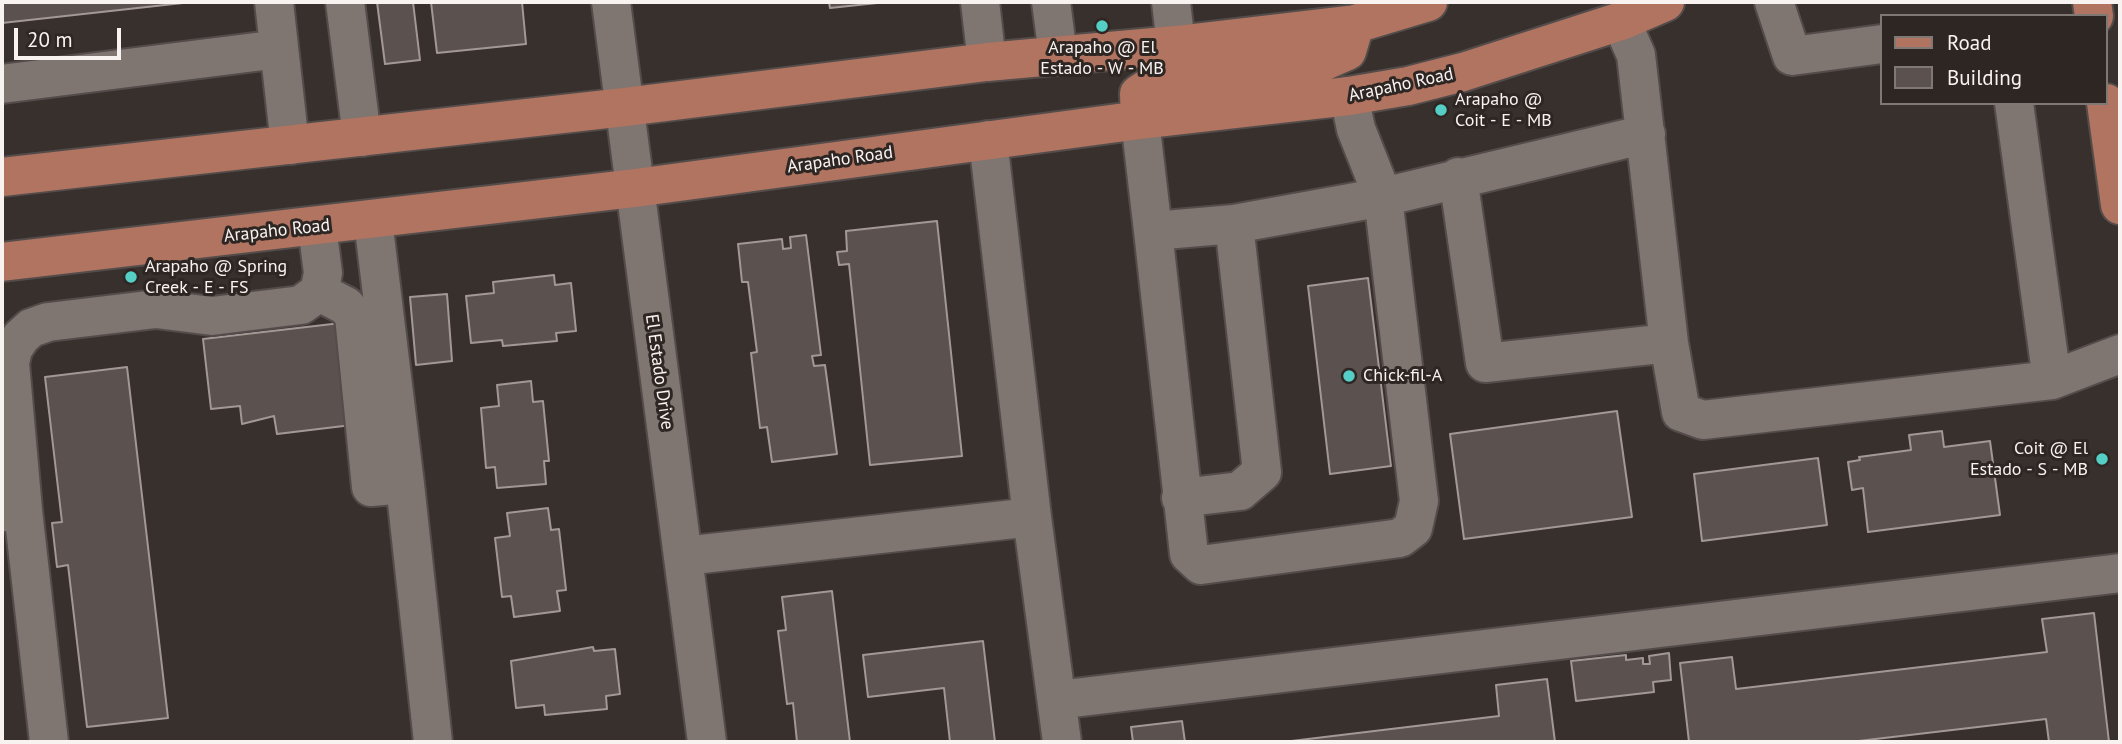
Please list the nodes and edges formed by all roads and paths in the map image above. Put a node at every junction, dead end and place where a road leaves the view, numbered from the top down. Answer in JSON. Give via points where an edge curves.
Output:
{"nodes":[{"id":1,"x":274,"y":2,"type":"edge"},
{"id":2,"x":345,"y":2,"type":"edge"},
{"id":3,"x":611,"y":2,"type":"edge"},
{"id":4,"x":980,"y":2,"type":"edge"},
{"id":5,"x":1051,"y":2,"type":"edge"},
{"id":6,"x":1171,"y":2,"type":"edge"},
{"id":7,"x":1428,"y":2,"type":"edge"},
{"id":8,"x":1665,"y":2,"type":"edge"},
{"id":9,"x":1774,"y":2,"type":"edge"},
{"id":10,"x":1615,"y":11,"type":"edge"},
{"id":11,"x":1355,"y":24,"type":"junction"},
{"id":12,"x":1881,"y":44,"type":"edge"},
{"id":13,"x":1176,"y":45,"type":"junction"},
{"id":14,"x":279,"y":50,"type":"junction"},
{"id":15,"x":1058,"y":55,"type":"junction"},
{"id":16,"x":987,"y":62,"type":"junction"},
{"id":17,"x":2,"y":84,"type":"edge"},
{"id":18,"x":1349,"y":96,"type":"junction"},
{"id":19,"x":2014,"y":105,"type":"edge"},
{"id":20,"x":2106,"y":105,"type":"edge"},
{"id":21,"x":625,"y":107,"type":"junction"},
{"id":22,"x":1140,"y":120,"type":"junction"},
{"id":23,"x":1646,"y":134,"type":"junction"},
{"id":24,"x":362,"y":136,"type":"junction"},
{"id":25,"x":988,"y":140,"type":"junction"},
{"id":26,"x":290,"y":145,"type":"junction"},
{"id":27,"x":2,"y":177,"type":"edge"},
{"id":28,"x":1458,"y":177,"type":"junction"},
{"id":29,"x":635,"y":188,"type":"junction"},
{"id":30,"x":1383,"y":197,"type":"junction"},
{"id":31,"x":2120,"y":205,"type":"edge"},
{"id":32,"x":373,"y":220,"type":"junction"},
{"id":33,"x":1234,"y":224,"type":"junction"},
{"id":34,"x":317,"y":226,"type":"junction"},
{"id":35,"x":1153,"y":231,"type":"junction"},
{"id":36,"x":2,"y":262,"type":"edge"},
{"id":37,"x":319,"y":292,"type":"junction"},
{"id":38,"x":1669,"y":343,"type":"junction"},
{"id":39,"x":2120,"y":354,"type":"edge"},
{"id":40,"x":2052,"y":380,"type":"junction"},
{"id":41,"x":405,"y":484,"type":"junction"},
{"id":42,"x":1181,"y":498,"type":"junction"},
{"id":43,"x":12,"y":511,"type":"edge"},
{"id":44,"x":1032,"y":517,"type":"junction"},
{"id":45,"x":684,"y":556,"type":"junction"},
{"id":46,"x":2120,"y":573,"type":"edge"},
{"id":47,"x":1058,"y":701,"type":"junction"},
{"id":48,"x":49,"y":742,"type":"edge"},
{"id":49,"x":433,"y":742,"type":"edge"},
{"id":50,"x":707,"y":742,"type":"edge"},
{"id":51,"x":1062,"y":742,"type":"edge"}],
"edges":[{"from":1,"to":14,"type":"street"},
{"from":2,"to":24,"type":"street"},
{"from":3,"to":21,"type":"street","name":"El Estado Drive"},
{"from":4,"to":16,"type":"street"},
{"from":5,"to":15,"type":"street"},
{"from":6,"to":13,"type":"street"},
{"from":7,"to":11,"type":"main road"},
{"from":8,"to":10,"type":"main road","name":"Arapaho Road"},
{"from":9,"to":12,"type":"street","via":[[1793,56]]},
{"from":10,"to":18,"type":"main road","name":"Arapaho Road","via":[[1463,72]]},
{"from":10,"to":23,"type":"street","via":[[1636,55]]},
{"from":11,"to":13,"type":"main road"},
{"from":11,"to":22,"type":"main road","via":[[1347,51],[1313,66],[1151,86],[1139,94]]},
{"from":13,"to":15,"type":"main road"},
{"from":14,"to":17,"type":"street"},
{"from":14,"to":26,"type":"street"},
{"from":15,"to":16,"type":"main road"},
{"from":16,"to":21,"type":"main road"},
{"from":18,"to":22,"type":"main road","name":"Arapaho Road"},
{"from":18,"to":30,"type":"street","via":[[1356,129]]},
{"from":19,"to":40,"type":"street"},
{"from":20,"to":31,"type":"main road"},
{"from":21,"to":24,"type":"main road"},
{"from":21,"to":29,"type":"street","name":"El Estado Drive"},
{"from":22,"to":25,"type":"main road","name":"Arapaho Road"},
{"from":22,"to":35,"type":"street"},
{"from":23,"to":28,"type":"street"},
{"from":23,"to":38,"type":"street"},
{"from":24,"to":26,"type":"main road"},
{"from":25,"to":29,"type":"main road","name":"Arapaho Road"},
{"from":25,"to":44,"type":"street"},
{"from":26,"to":27,"type":"main road"},
{"from":28,"to":30,"type":"street"},
{"from":28,"to":38,"type":"street","via":[[1485,363]]},
{"from":29,"to":32,"type":"main road","name":"Arapaho Road"},
{"from":29,"to":45,"type":"street","name":"El Estado Drive"},
{"from":30,"to":33,"type":"street"},
{"from":30,"to":42,"type":"street","via":[[1419,501],[1413,528],[1400,538],[1201,565],[1189,554]]},
{"from":32,"to":34,"type":"main road","name":"Arapaho Road"},
{"from":32,"to":41,"type":"street"},
{"from":33,"to":35,"type":"street"},
{"from":33,"to":42,"type":"street","via":[[1262,472],[1240,491]]},
{"from":34,"to":36,"type":"main road","name":"Arapaho Road"},
{"from":34,"to":37,"type":"street","via":[[323,274]]},
{"from":35,"to":42,"type":"street"},
{"from":37,"to":41,"type":"street","via":[[346,306],[354,316],[370,487]]},
{"from":37,"to":43,"type":"street","via":[[301,304],[226,315],[156,309],[31,328],[17,343],[10,363]]},
{"from":38,"to":40,"type":"street","via":[[1681,412],[1703,420]]},
{"from":39,"to":40,"type":"street"},
{"from":41,"to":49,"type":"street"},
{"from":43,"to":48,"type":"street"},
{"from":44,"to":45,"type":"street"},
{"from":44,"to":47,"type":"street"},
{"from":45,"to":50,"type":"street","name":"El Estado Drive"},
{"from":46,"to":47,"type":"street"},
{"from":47,"to":51,"type":"street"}]}
